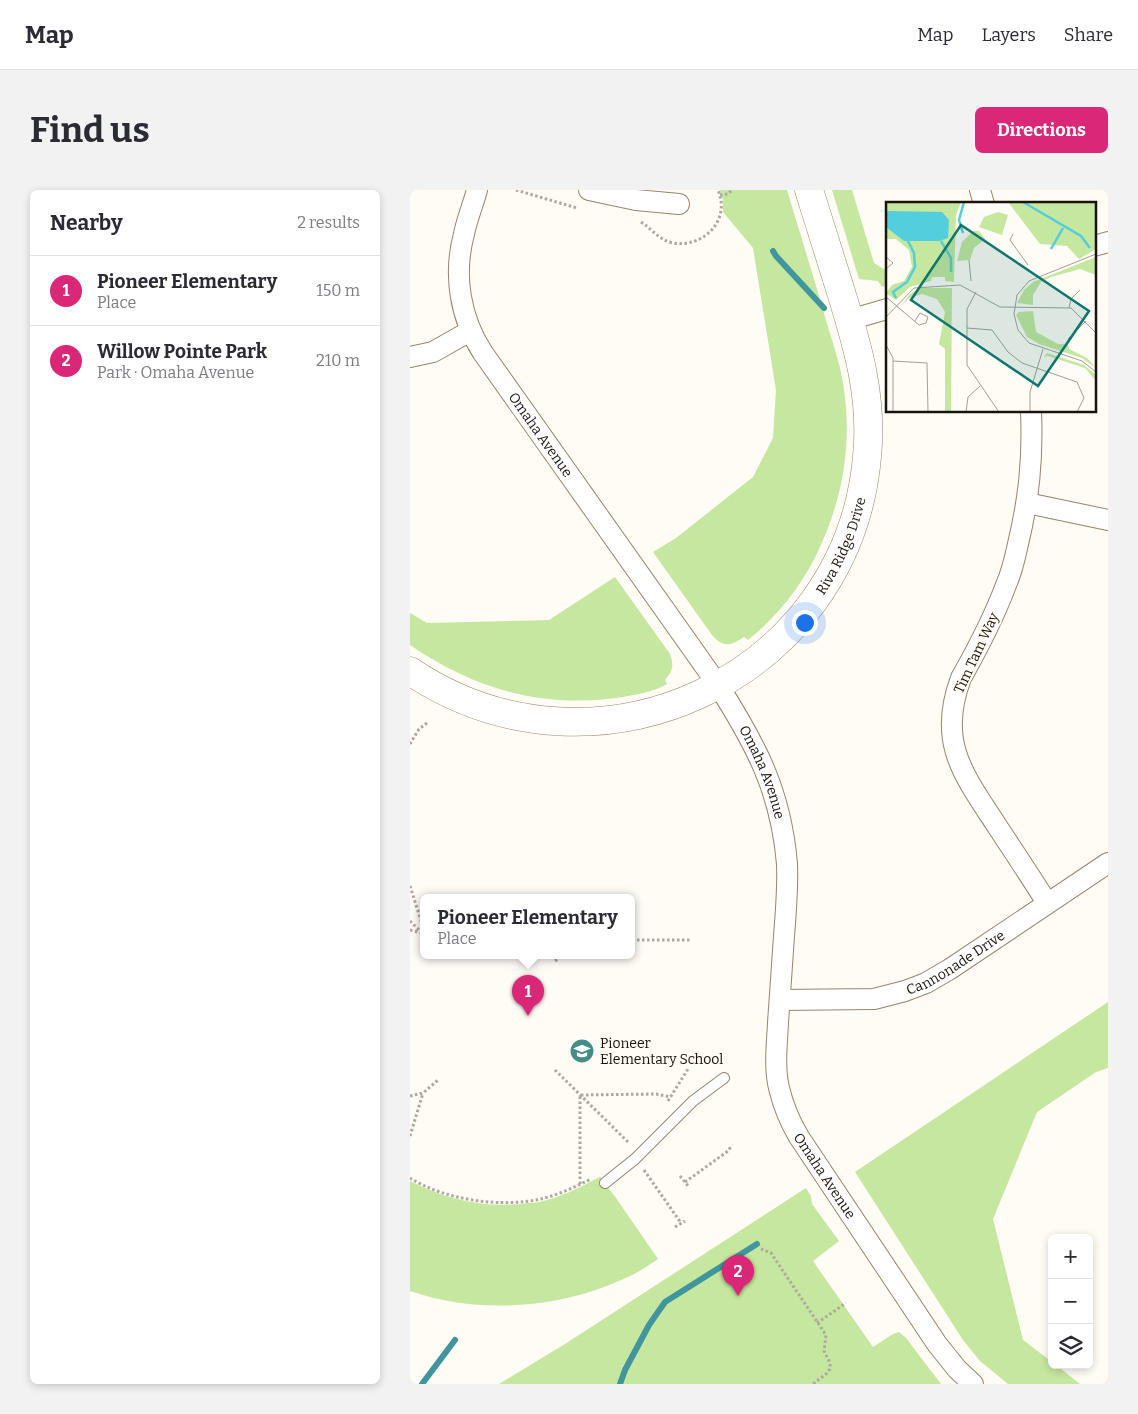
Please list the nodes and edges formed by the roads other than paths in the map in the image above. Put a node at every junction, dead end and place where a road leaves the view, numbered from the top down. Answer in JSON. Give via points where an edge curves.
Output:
{"nodes":[{"id":1,"x":477,"y":190,"type":"edge"},
{"id":2,"x":589,"y":190,"type":"edge"},
{"id":3,"x":809,"y":190,"type":"edge"},
{"id":4,"x":680,"y":204,"type":"dead end"},
{"id":5,"x":886,"y":310,"type":"edge"},
{"id":6,"x":849,"y":320,"type":"junction"},
{"id":7,"x":470,"y":331,"type":"junction"},
{"id":8,"x":410,"y":357,"type":"edge"},
{"id":9,"x":1031,"y":412,"type":"edge"},
{"id":10,"x":1027,"y":503,"type":"junction"},
{"id":11,"x":1108,"y":520,"type":"edge"},
{"id":12,"x":410,"y":671,"type":"edge"},
{"id":13,"x":718,"y":685,"type":"junction"},
{"id":14,"x":1108,"y":863,"type":"edge"},
{"id":15,"x":1047,"y":903,"type":"junction"},
{"id":16,"x":780,"y":1000,"type":"junction"},
{"id":17,"x":724,"y":1078,"type":"dead end"},
{"id":18,"x":601,"y":1180,"type":"road end"},
{"id":19,"x":973,"y":1384,"type":"edge"}],
"edges":[{"from":1,"to":7,"type":"street","name":"Omaha Avenue","via":[[459,265],[463,309]]},
{"from":2,"to":4,"type":"street","via":[[636,200]]},
{"from":3,"to":6,"type":"street","name":"Riva Ridge Drive"},
{"from":5,"to":6,"type":"street"},
{"from":6,"to":13,"type":"street","name":"Riva Ridge Drive","via":[[863,373],[869,427],[862,495],[847,543],[818,596],[794,626],[752,663]]},
{"from":7,"to":8,"type":"street","via":[[433,352]]},
{"from":7,"to":13,"type":"street","name":"Omaha Avenue"},
{"from":9,"to":10,"type":"street","name":"Tim Tam Way","via":[[1032,459]]},
{"from":10,"to":11,"type":"street"},
{"from":10,"to":15,"type":"street","name":"Tim Tam Way","via":[[1007,583],[957,688],[951,733],[959,764],[970,786]]},
{"from":12,"to":13,"type":"street","name":"Riva Ridge Drive","via":[[432,685],[492,710],[530,719],[567,722],[618,719],[656,711]]},
{"from":13,"to":16,"type":"street","name":"Omaha Avenue","via":[[760,758],[779,810],[787,881]]},
{"from":14,"to":15,"type":"street","name":"Cannonade Drive"},
{"from":15,"to":16,"type":"street","name":"Cannonade Drive","via":[[950,969],[905,991],[874,998]]},
{"from":16,"to":19,"type":"street","name":"Omaha Avenue","via":[[778,1086],[793,1126],[937,1344]]},
{"from":17,"to":18,"type":"lane","via":[[693,1101],[635,1159]]}]}
